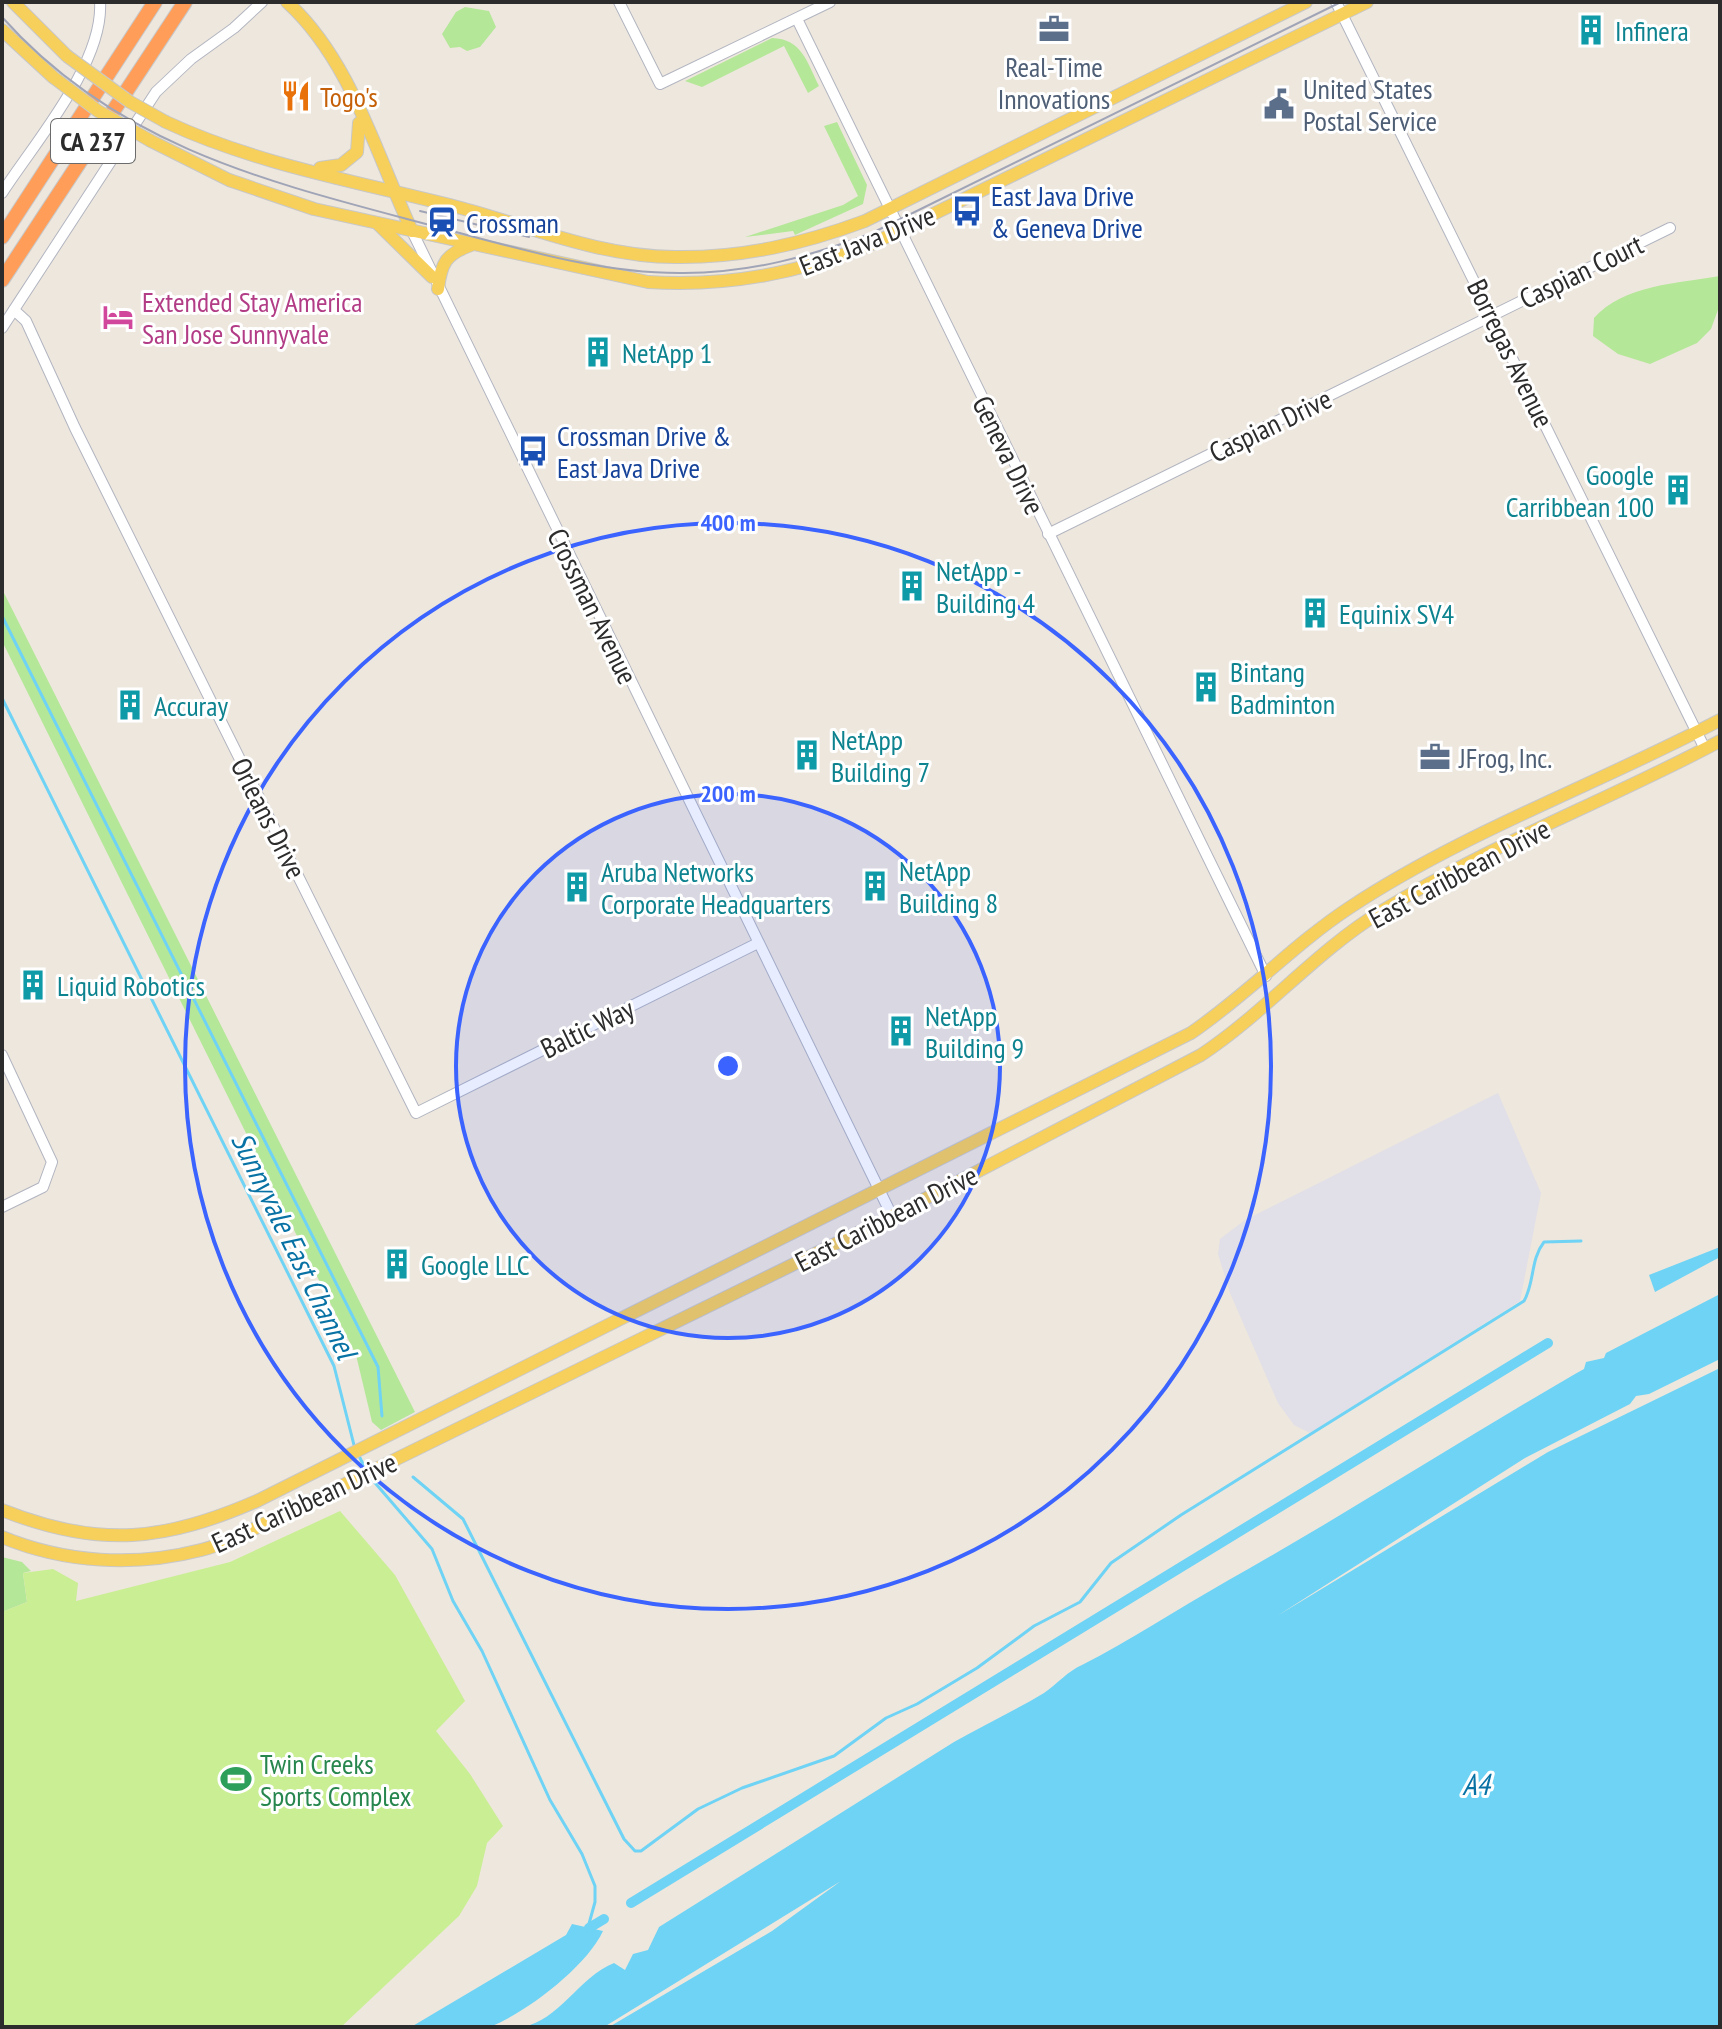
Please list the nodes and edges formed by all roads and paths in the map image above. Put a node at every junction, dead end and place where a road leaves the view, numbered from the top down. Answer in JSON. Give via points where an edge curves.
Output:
{"nodes":[{"id":1,"x":13,"y":2,"type":"edge"},
{"id":2,"x":100,"y":2,"type":"edge"},
{"id":3,"x":155,"y":2,"type":"edge"},
{"id":4,"x":185,"y":2,"type":"edge"},
{"id":5,"x":262,"y":2,"type":"edge"},
{"id":6,"x":287,"y":2,"type":"edge"},
{"id":7,"x":619,"y":2,"type":"edge"},
{"id":8,"x":830,"y":2,"type":"edge"},
{"id":9,"x":1306,"y":2,"type":"edge"},
{"id":10,"x":1367,"y":2,"type":"edge"},
{"id":11,"x":1340,"y":8,"type":"edge"},
{"id":12,"x":797,"y":19,"type":"junction"},
{"id":13,"x":2,"y":30,"type":"edge"},
{"id":14,"x":357,"y":109,"type":"junction"},
{"id":15,"x":288,"y":165,"type":"junction"},
{"id":16,"x":393,"y":192,"type":"junction"},
{"id":17,"x":2,"y":193,"type":"edge"},
{"id":18,"x":889,"y":208,"type":"junction"},
{"id":19,"x":378,"y":224,"type":"junction"},
{"id":20,"x":1670,"y":228,"type":"dead end"},
{"id":21,"x":412,"y":231,"type":"junction"},
{"id":22,"x":901,"y":231,"type":"junction"},
{"id":23,"x":2,"y":237,"type":"edge"},
{"id":24,"x":473,"y":245,"type":"junction"},
{"id":25,"x":2,"y":280,"type":"edge"},
{"id":26,"x":435,"y":283,"type":"junction"},
{"id":27,"x":14,"y":310,"type":"junction"},
{"id":28,"x":1492,"y":315,"type":"junction"},
{"id":29,"x":2,"y":328,"type":"edge"},
{"id":30,"x":1048,"y":534,"type":"junction"},
{"id":31,"x":1720,"y":720,"type":"edge"},
{"id":32,"x":1697,"y":732,"type":"junction"},
{"id":33,"x":1720,"y":741,"type":"edge"},
{"id":34,"x":1705,"y":749,"type":"junction"},
{"id":35,"x":758,"y":943,"type":"junction"},
{"id":36,"x":1266,"y":976,"type":"junction"},
{"id":37,"x":2,"y":1055,"type":"edge"},
{"id":38,"x":416,"y":1113,"type":"joint"},
{"id":39,"x":878,"y":1190,"type":"junction"},
{"id":40,"x":2,"y":1207,"type":"edge"},
{"id":41,"x":892,"y":1216,"type":"junction"},
{"id":42,"x":2,"y":1510,"type":"edge"},
{"id":43,"x":2,"y":1537,"type":"edge"}],
"edges":[{"from":1,"to":15,"type":"main road","name":"East Java Drive","bridge":true,"via":[[67,56],[130,102],[214,142]]},
{"from":2,"to":17,"type":"street","via":[[99,31],[87,64]]},
{"from":3,"to":23,"type":"highway","number":"CA 237"},
{"from":4,"to":25,"type":"highway","number":"CA 237"},
{"from":5,"to":27,"type":"street","via":[[156,92]]},
{"from":6,"to":14,"type":"main road","name":"Crossman Avenue","via":[[316,31]]},
{"from":7,"to":12,"type":"street","via":[[660,84]]},
{"from":8,"to":12,"type":"street"},
{"from":9,"to":18,"type":"main road","name":"East Java Drive"},
{"from":10,"to":11,"type":"main road","name":"East Java Drive"},
{"from":11,"to":22,"type":"main road","name":"East Java Drive"},
{"from":11,"to":28,"type":"street","name":"Borregas Avenue"},
{"from":12,"to":18,"type":"street","name":"Geneva Drive"},
{"from":13,"to":19,"type":"main road","name":"East Java Drive","bridge":true,"via":[[98,111],[151,141],[229,180]]},
{"from":14,"to":15,"type":"main road","via":[[359,147],[347,162],[329,169]]},
{"from":14,"to":16,"type":"main road","name":"Crossman Avenue"},
{"from":15,"to":16,"type":"main road","name":"East Java Drive"},
{"from":16,"to":18,"type":"main road","name":"East Java Drive","via":[[590,245],[672,257],[738,255],[793,245]]},
{"from":16,"to":21,"type":"main road","name":"Crossman Avenue"},
{"from":18,"to":22,"type":"street","name":"Geneva Drive"},
{"from":19,"to":21,"type":"main road","name":"East Java Drive"},
{"from":19,"to":26,"type":"main road"},
{"from":20,"to":28,"type":"street","name":"Caspian Court"},
{"from":21,"to":24,"type":"main road","name":"East Java Drive"},
{"from":21,"to":26,"type":"street","name":"Crossman Avenue"},
{"from":22,"to":24,"type":"main road","name":"East Java Drive","via":[[789,272],[696,285],[648,282]]},
{"from":22,"to":30,"type":"street","name":"Geneva Drive"},
{"from":24,"to":26,"type":"main road","via":[[447,257]]},
{"from":26,"to":35,"type":"street","name":"Crossman Avenue"},
{"from":27,"to":29,"type":"street"},
{"from":27,"to":38,"type":"street","name":"Orleans Drive","via":[[26,321]]},
{"from":28,"to":30,"type":"street","name":"Caspian Drive"},
{"from":28,"to":32,"type":"street","name":"Borregas Avenue"},
{"from":30,"to":36,"type":"street","name":"Geneva Drive"},
{"from":31,"to":32,"type":"main road","name":"East Caribbean Drive"},
{"from":32,"to":34,"type":"street","name":"Borregas Avenue"},
{"from":32,"to":36,"type":"main road","name":"East Caribbean Drive","via":[[1377,891],[1315,932]]},
{"from":33,"to":34,"type":"main road","name":"East Caribbean Drive"},
{"from":34,"to":41,"type":"main road","name":"East Caribbean Drive","via":[[1392,905],[1351,932],[1245,1026],[1201,1055]]},
{"from":35,"to":38,"type":"street","name":"Baltic Way"},
{"from":35,"to":39,"type":"street","name":"Crossman Avenue"},
{"from":36,"to":39,"type":"main road","name":"East Caribbean Drive","via":[[1191,1033]]},
{"from":37,"to":40,"type":"street","via":[[50,1152],[52,1170],[43,1187]]},
{"from":39,"to":41,"type":"street","name":"Crossman Avenue"},
{"from":39,"to":42,"type":"main road","name":"East Caribbean Drive","via":[[259,1500],[191,1527],[137,1536],[82,1533]]},
{"from":41,"to":43,"type":"main road","name":"East Caribbean Drive","via":[[203,1550],[144,1561],[93,1560],[38,1551]]}]}
